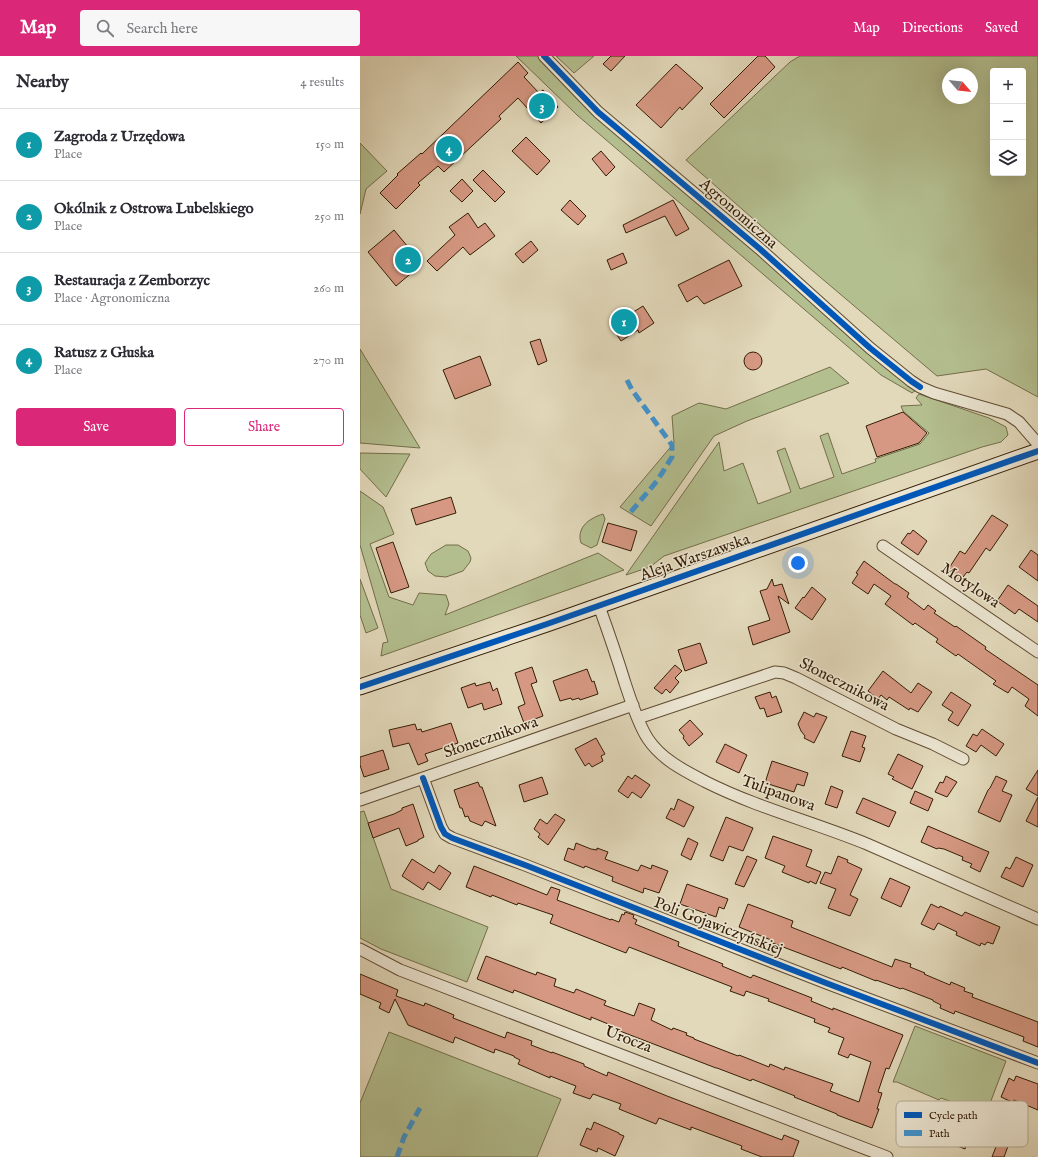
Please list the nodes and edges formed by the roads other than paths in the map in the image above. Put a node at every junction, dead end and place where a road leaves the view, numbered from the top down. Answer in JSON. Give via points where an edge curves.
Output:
{"nodes":[{"id":1,"x":544,"y":56,"type":"edge"},
{"id":2,"x":1038,"y":444,"type":"edge"},
{"id":3,"x":1038,"y":451,"type":"edge"},
{"id":4,"x":883,"y":546,"type":"dead end"},
{"id":5,"x":598,"y":606,"type":"junction"},
{"id":6,"x":1038,"y":652,"type":"edge"},
{"id":7,"x":360,"y":687,"type":"edge"},
{"id":8,"x":633,"y":705,"type":"junction"},
{"id":9,"x":638,"y":718,"type":"junction"},
{"id":10,"x":963,"y":759,"type":"dead end"},
{"id":11,"x":423,"y":778,"type":"junction"},
{"id":12,"x":360,"y":800,"type":"edge"},
{"id":13,"x":1038,"y":919,"type":"edge"},
{"id":14,"x":360,"y":949,"type":"edge"},
{"id":15,"x":1038,"y":1063,"type":"edge"},
{"id":16,"x":887,"y":1157,"type":"edge"}],
"edges":[{"from":1,"to":2,"type":"street","name":"Agronomiczna","via":[[598,112],[911,381],[934,393],[1007,414],[1020,422]]},
{"from":3,"to":5,"type":"street","name":"Aleja Warszawska"},
{"from":4,"to":6,"type":"street","name":"Motylowa"},
{"from":5,"to":7,"type":"street","name":"Aleja Warszawska"},
{"from":5,"to":8,"type":"street","name":"Tulipanowa"},
{"from":8,"to":9,"type":"street","name":"Tulipanowa"},
{"from":8,"to":11,"type":"street","name":"Słonecznikowa"},
{"from":9,"to":10,"type":"street","name":"Słonecznikowa","via":[[775,672],[784,673]]},
{"from":9,"to":13,"type":"street","name":"Tulipanowa","via":[[648,739],[658,751],[682,770],[754,804],[844,834]]},
{"from":11,"to":12,"type":"street","name":"Słonecznikowa"},
{"from":11,"to":15,"type":"street","name":"Poli Gojawiczyńskiej","via":[[441,828],[452,838]]},
{"from":14,"to":16,"type":"street","name":"Urocza","via":[[400,970]]}]}
